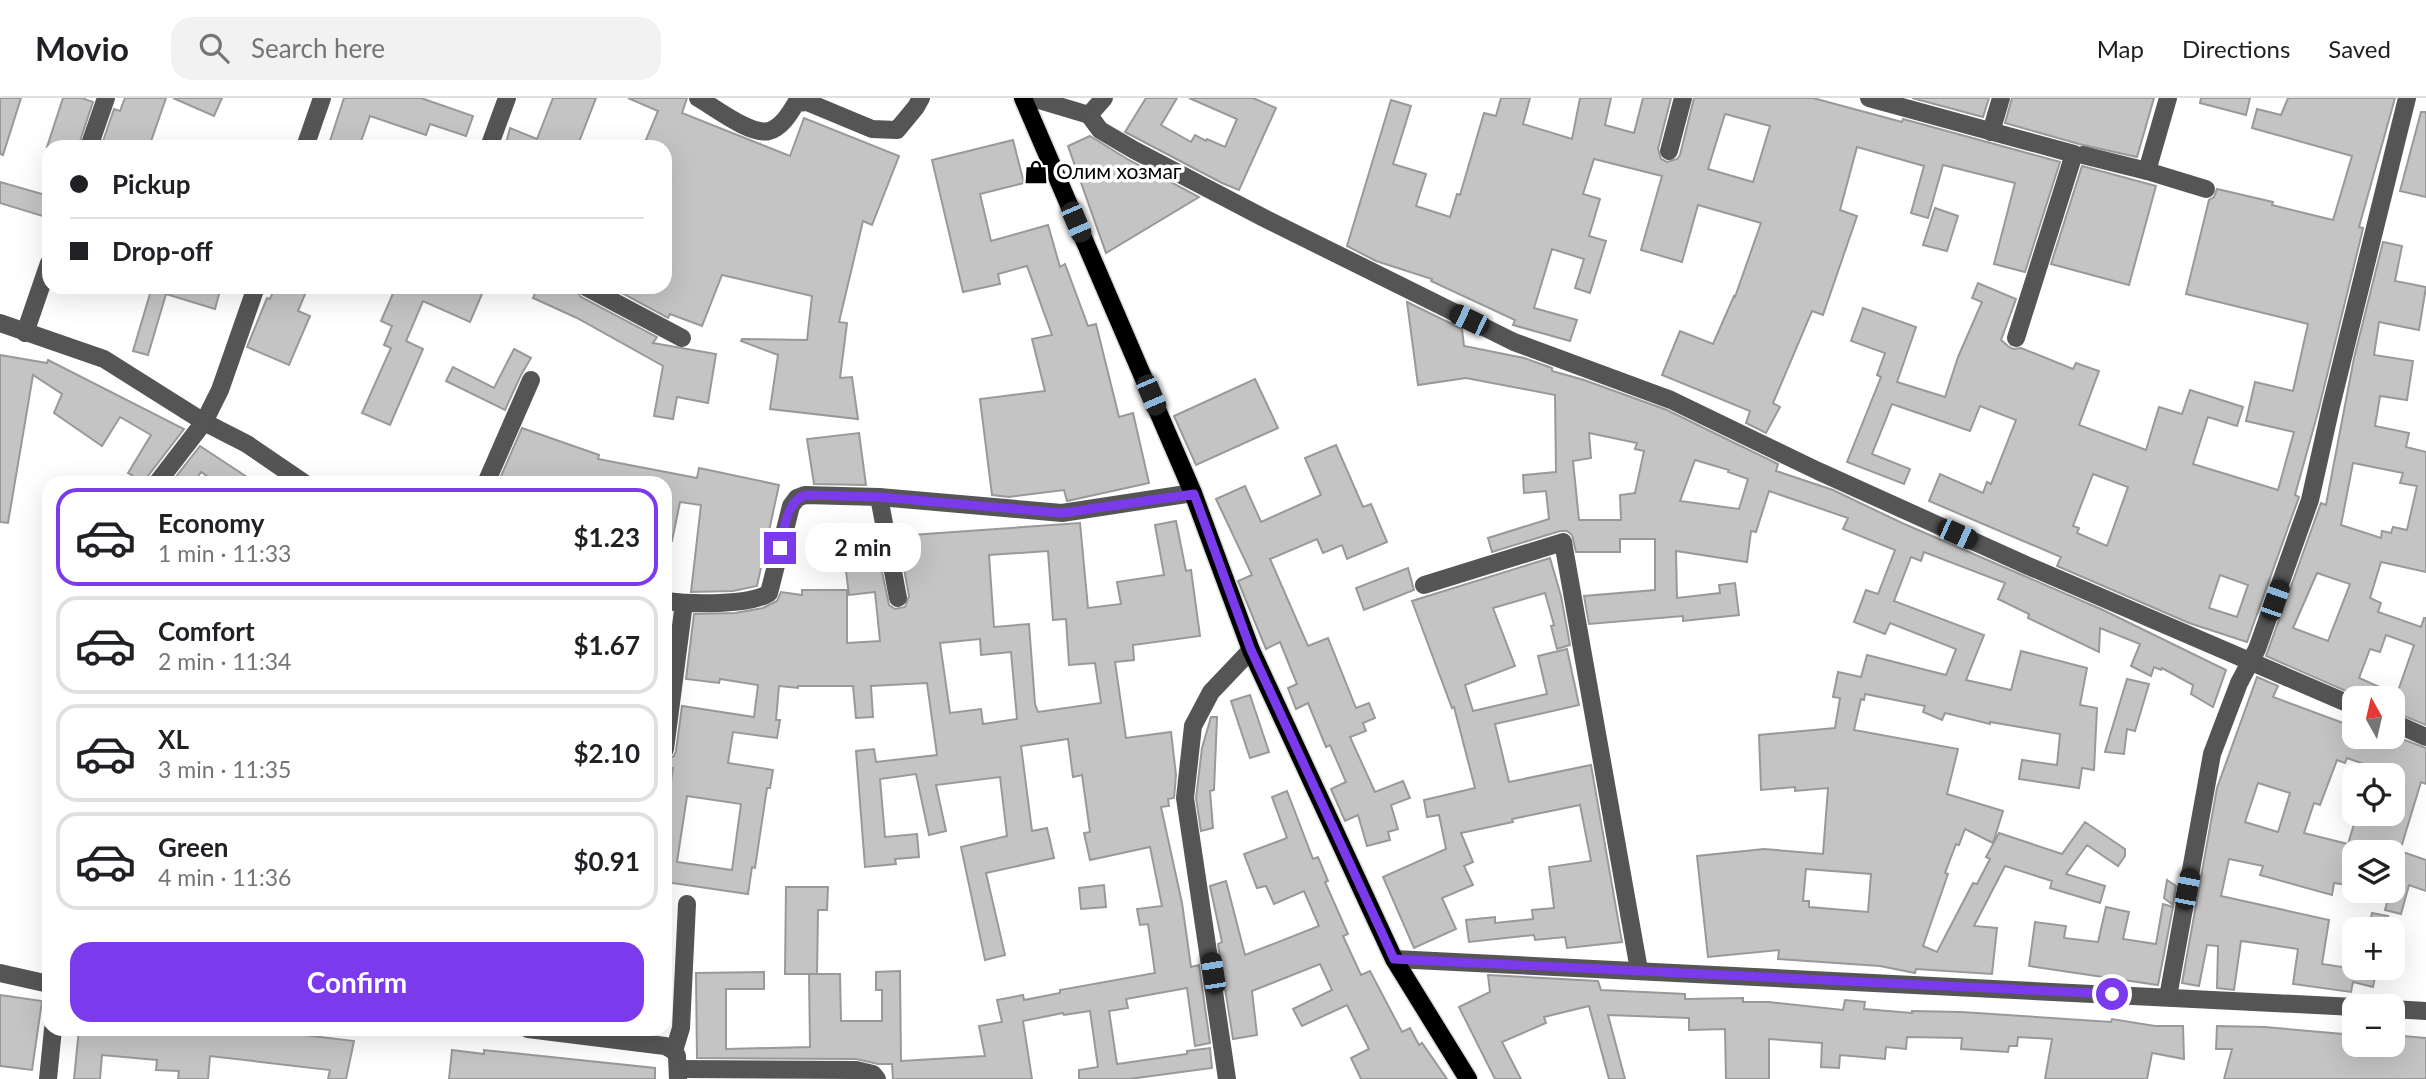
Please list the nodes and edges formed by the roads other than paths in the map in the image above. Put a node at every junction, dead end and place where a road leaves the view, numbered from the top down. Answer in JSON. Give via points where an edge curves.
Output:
{"nodes":[{"id":1,"x":106,"y":98,"type":"edge"},
{"id":2,"x":322,"y":98,"type":"edge"},
{"id":3,"x":507,"y":98,"type":"edge"},
{"id":4,"x":698,"y":98,"type":"edge"},
{"id":5,"x":920,"y":98,"type":"edge"},
{"id":6,"x":1023,"y":98,"type":"edge"},
{"id":7,"x":1032,"y":98,"type":"edge"},
{"id":8,"x":1104,"y":98,"type":"edge"},
{"id":9,"x":1683,"y":98,"type":"edge"},
{"id":10,"x":1869,"y":98,"type":"edge"},
{"id":11,"x":2001,"y":98,"type":"edge"},
{"id":12,"x":2168,"y":98,"type":"edge"},
{"id":13,"x":2407,"y":98,"type":"edge"},
{"id":14,"x":1089,"y":115,"type":"junction"},
{"id":15,"x":1991,"y":132,"type":"junction"},
{"id":16,"x":91,"y":140,"type":"edge"},
{"id":17,"x":307,"y":140,"type":"edge"},
{"id":18,"x":492,"y":140,"type":"edge"},
{"id":19,"x":1669,"y":151,"type":"dead end"},
{"id":20,"x":2083,"y":155,"type":"dead end"},
{"id":21,"x":2147,"y":172,"type":"junction"},
{"id":22,"x":2206,"y":189,"type":"dead end"},
{"id":23,"x":42,"y":283,"type":"edge"},
{"id":24,"x":254,"y":294,"type":"edge"},
{"id":25,"x":599,"y":294,"type":"edge"},
{"id":26,"x":0,"y":323,"type":"edge"},
{"id":27,"x":25,"y":333,"type":"junction"},
{"id":28,"x":682,"y":338,"type":"dead end"},
{"id":29,"x":2016,"y":338,"type":"dead end"},
{"id":30,"x":531,"y":380,"type":"dead end"},
{"id":31,"x":204,"y":422,"type":"junction"},
{"id":32,"x":162,"y":476,"type":"edge"},
{"id":33,"x":294,"y":476,"type":"edge"},
{"id":34,"x":489,"y":476,"type":"edge"},
{"id":35,"x":1194,"y":494,"type":"junction"},
{"id":36,"x":879,"y":497,"type":"junction"},
{"id":37,"x":1424,"y":585,"type":"dead end"},
{"id":38,"x":898,"y":598,"type":"dead end"},
{"id":39,"x":672,"y":602,"type":"edge"},
{"id":40,"x":684,"y":603,"type":"junction"},
{"id":41,"x":1251,"y":650,"type":"junction"},
{"id":42,"x":2250,"y":662,"type":"junction"},
{"id":43,"x":672,"y":695,"type":"edge"},
{"id":44,"x":2342,"y":701,"type":"edge"},
{"id":45,"x":2405,"y":728,"type":"edge"},
{"id":46,"x":2426,"y":737,"type":"edge"},
{"id":47,"x":687,"y":904,"type":"dead end"},
{"id":48,"x":1394,"y":959,"type":"junction"},
{"id":49,"x":1639,"y":970,"type":"junction"},
{"id":50,"x":0,"y":973,"type":"edge"},
{"id":51,"x":42,"y":982,"type":"edge"},
{"id":52,"x":2168,"y":997,"type":"junction"},
{"id":53,"x":2342,"y":1006,"type":"edge"},
{"id":54,"x":2405,"y":1010,"type":"edge"},
{"id":55,"x":2426,"y":1011,"type":"edge"},
{"id":56,"x":52,"y":1036,"type":"edge"},
{"id":57,"x":584,"y":1036,"type":"edge"},
{"id":58,"x":674,"y":1051,"type":"junction"},
{"id":59,"x":678,"y":1074,"type":"edge"},
{"id":60,"x":48,"y":1079,"type":"edge"},
{"id":61,"x":877,"y":1079,"type":"edge"},
{"id":62,"x":1227,"y":1079,"type":"edge"},
{"id":63,"x":1468,"y":1079,"type":"edge"}],
"edges":[{"from":1,"to":16,"type":"street"},
{"from":2,"to":17,"type":"street"},
{"from":3,"to":18,"type":"street"},
{"from":4,"to":5,"type":"street","via":[[754,131],[769,131],[786,119],[796,103],[807,102],[873,130],[897,130]]},
{"from":6,"to":35,"type":"main road"},
{"from":7,"to":14,"type":"street"},
{"from":8,"to":14,"type":"street"},
{"from":9,"to":19,"type":"street"},
{"from":10,"to":15,"type":"street"},
{"from":11,"to":15,"type":"street"},
{"from":12,"to":21,"type":"street"},
{"from":13,"to":42,"type":"street","via":[[2310,500]]},
{"from":14,"to":42,"type":"street","via":[[1100,130],[1134,150],[1514,342],[1671,400],[1843,482]]},
{"from":15,"to":29,"type":"street","via":[[2074,154]]},
{"from":20,"to":21,"type":"street"},
{"from":21,"to":22,"type":"street"},
{"from":23,"to":27,"type":"street"},
{"from":24,"to":31,"type":"street"},
{"from":25,"to":28,"type":"street"},
{"from":26,"to":27,"type":"street"},
{"from":27,"to":31,"type":"street","via":[[104,359]]},
{"from":30,"to":34,"type":"street"},
{"from":31,"to":32,"type":"street"},
{"from":31,"to":33,"type":"street"},
{"from":35,"to":36,"type":"street","via":[[1062,513]]},
{"from":35,"to":41,"type":"main road"},
{"from":36,"to":38,"type":"street"},
{"from":36,"to":40,"type":"street","via":[[797,498],[769,593],[755,600]]},
{"from":37,"to":49,"type":"street","via":[[1563,542]]},
{"from":39,"to":40,"type":"street"},
{"from":40,"to":43,"type":"street"},
{"from":41,"to":48,"type":"main road"},
{"from":41,"to":62,"type":"street","via":[[1211,692],[1193,726],[1185,798]]},
{"from":42,"to":44,"type":"street"},
{"from":42,"to":52,"type":"street","via":[[2212,754]]},
{"from":45,"to":46,"type":"street"},
{"from":47,"to":58,"type":"street","via":[[681,1028]]},
{"from":48,"to":49,"type":"street"},
{"from":48,"to":63,"type":"main road"},
{"from":49,"to":52,"type":"street"},
{"from":50,"to":51,"type":"street"},
{"from":52,"to":53,"type":"street"},
{"from":54,"to":55,"type":"street"},
{"from":56,"to":60,"type":"street"},
{"from":57,"to":58,"type":"street"},
{"from":58,"to":59,"type":"street"},
{"from":59,"to":61,"type":"street","via":[[856,1070]]}]}
